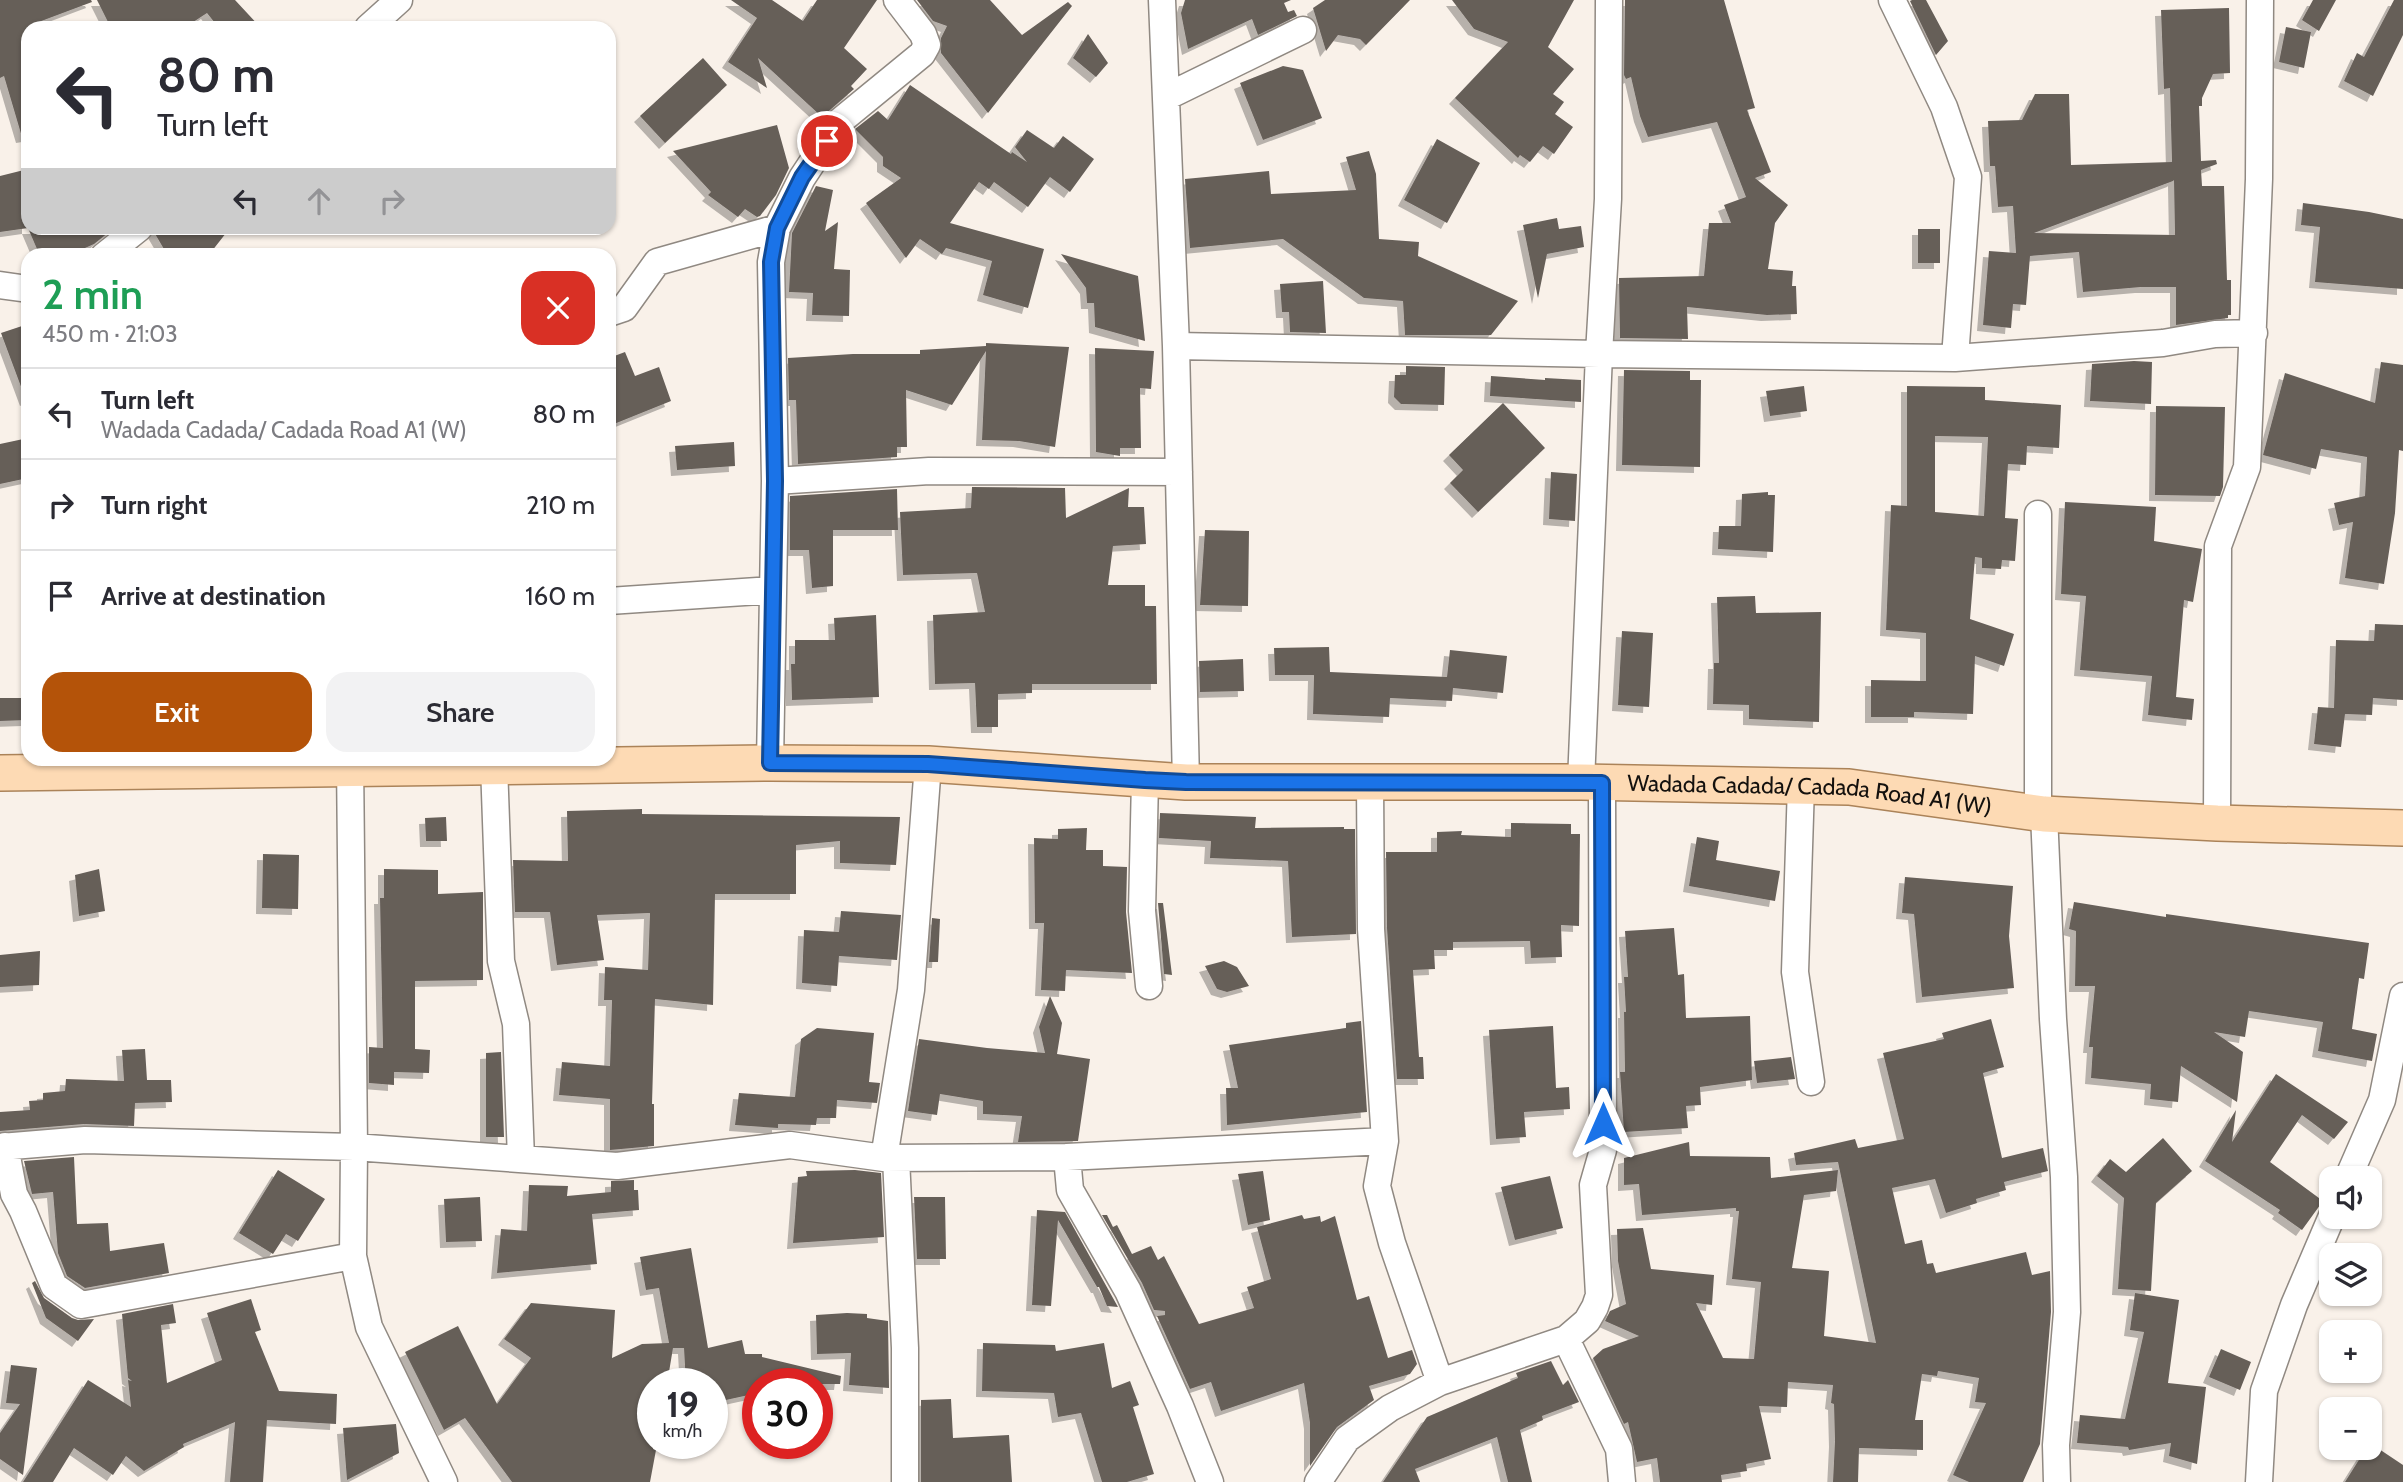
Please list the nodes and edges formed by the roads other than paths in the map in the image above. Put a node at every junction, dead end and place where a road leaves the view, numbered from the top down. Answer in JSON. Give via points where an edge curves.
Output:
{"nodes":[{"id":1,"x":399,"y":0,"type":"edge"},
{"id":2,"x":897,"y":0,"type":"edge"},
{"id":3,"x":1162,"y":0,"type":"edge"},
{"id":4,"x":1609,"y":0,"type":"edge"},
{"id":5,"x":1892,"y":0,"type":"edge"},
{"id":6,"x":2260,"y":0,"type":"edge"},
{"id":7,"x":376,"y":21,"type":"edge"},
{"id":8,"x":1303,"y":30,"type":"dead end"},
{"id":9,"x":1166,"y":97,"type":"junction"},
{"id":10,"x":777,"y":228,"type":"junction"},
{"id":11,"x":130,"y":235,"type":"edge"},
{"id":12,"x":114,"y":248,"type":"edge"},
{"id":13,"x":0,"y":285,"type":"edge"},
{"id":14,"x":21,"y":288,"type":"edge"},
{"id":15,"x":616,"y":311,"type":"edge"},
{"id":16,"x":2254,"y":333,"type":"junction"},
{"id":17,"x":1176,"y":346,"type":"junction"},
{"id":18,"x":1599,"y":354,"type":"junction"},
{"id":19,"x":1955,"y":358,"type":"junction"},
{"id":20,"x":1179,"y":472,"type":"junction"},
{"id":21,"x":775,"y":481,"type":"junction"},
{"id":22,"x":2038,"y":514,"type":"dead end"},
{"id":23,"x":773,"y":590,"type":"junction"},
{"id":24,"x":616,"y":601,"type":"edge"},
{"id":25,"x":770,"y":763,"type":"junction"},
{"id":26,"x":616,"y":764,"type":"edge"},
{"id":27,"x":928,"y":764,"type":"junction"},
{"id":28,"x":245,"y":766,"type":"edge"},
{"id":29,"x":350,"y":766,"type":"edge"},
{"id":30,"x":494,"y":766,"type":"edge"},
{"id":31,"x":0,"y":773,"type":"edge"},
{"id":32,"x":1145,"y":780,"type":"junction"},
{"id":33,"x":1186,"y":782,"type":"junction"},
{"id":34,"x":1370,"y":782,"type":"junction"},
{"id":35,"x":1591,"y":783,"type":"junction"},
{"id":36,"x":1801,"y":785,"type":"junction"},
{"id":37,"x":2041,"y":814,"type":"junction"},
{"id":38,"x":2217,"y":823,"type":"junction"},
{"id":39,"x":2403,"y":828,"type":"edge"},
{"id":40,"x":1149,"y":986,"type":"dead end"},
{"id":41,"x":2403,"y":996,"type":"edge"},
{"id":42,"x":1811,"y":1082,"type":"dead end"},
{"id":43,"x":1385,"y":1141,"type":"junction"},
{"id":44,"x":2,"y":1147,"type":"edge"},
{"id":45,"x":354,"y":1147,"type":"junction"},
{"id":46,"x":1067,"y":1157,"type":"junction"},
{"id":47,"x":890,"y":1158,"type":"junction"},
{"id":48,"x":521,"y":1159,"type":"junction"},
{"id":49,"x":2353,"y":1166,"type":"edge"},
{"id":50,"x":2326,"y":1229,"type":"edge"},
{"id":51,"x":353,"y":1256,"type":"junction"},
{"id":52,"x":1566,"y":1339,"type":"junction"},
{"id":53,"x":1440,"y":1382,"type":"junction"},
{"id":54,"x":444,"y":1482,"type":"edge"},
{"id":55,"x":905,"y":1482,"type":"edge"},
{"id":56,"x":1210,"y":1482,"type":"edge"},
{"id":57,"x":1318,"y":1482,"type":"edge"},
{"id":58,"x":1622,"y":1482,"type":"edge"},
{"id":59,"x":2056,"y":1482,"type":"edge"},
{"id":60,"x":2259,"y":1482,"type":"edge"}],
"edges":[{"from":1,"to":7,"type":"street"},
{"from":2,"to":10,"type":"street","via":[[927,45],[839,122],[802,177]]},
{"from":3,"to":9,"type":"street"},
{"from":4,"to":18,"type":"street","via":[[1608,198]]},
{"from":5,"to":19,"type":"street","via":[[1944,107],[1968,177]]},
{"from":6,"to":16,"type":"street"},
{"from":8,"to":9,"type":"street"},
{"from":9,"to":17,"type":"street"},
{"from":10,"to":15,"type":"street","via":[[657,262],[624,308]]},
{"from":10,"to":21,"type":"street","via":[[771,262]]},
{"from":11,"to":12,"type":"street"},
{"from":13,"to":14,"type":"street"},
{"from":16,"to":19,"type":"street"},
{"from":16,"to":38,"type":"street","via":[[2247,467],[2218,546]]},
{"from":17,"to":18,"type":"street"},
{"from":17,"to":20,"type":"street"},
{"from":18,"to":19,"type":"street"},
{"from":18,"to":35,"type":"street"},
{"from":20,"to":21,"type":"street","via":[[929,471]]},
{"from":20,"to":33,"type":"street"},
{"from":21,"to":23,"type":"street"},
{"from":22,"to":37,"type":"street"},
{"from":23,"to":24,"type":"street"},
{"from":23,"to":25,"type":"street"},
{"from":25,"to":26,"type":"main road","name":"Wadada Cadada/ Cadada Road A1 (W)"},
{"from":25,"to":27,"type":"main road","name":"Wadada Cadada/ Cadada Road A1 (W)"},
{"from":27,"to":32,"type":"main road","name":"Wadada Cadada/ Cadada Road A1 (W)"},
{"from":27,"to":47,"type":"street","via":[[911,990]]},
{"from":28,"to":31,"type":"main road","name":"Wadada Cadada/ Cadada Road A1 (W)"},
{"from":29,"to":45,"type":"street"},
{"from":30,"to":48,"type":"street","via":[[501,961],[516,1024]]},
{"from":32,"to":33,"type":"main road","name":"Wadada Cadada/ Cadada Road A1 (W)"},
{"from":32,"to":40,"type":"street","via":[[1142,911]]},
{"from":33,"to":34,"type":"main road","name":"Wadada Cadada/ Cadada Road A1 (W)"},
{"from":34,"to":35,"type":"main road","name":"Wadada Cadada/ Cadada Road A1 (W)"},
{"from":34,"to":43,"type":"street","via":[[1371,929]]},
{"from":35,"to":36,"type":"main road","name":"Wadada Cadada/ Cadada Road A1 (W)"},
{"from":35,"to":52,"type":"street","via":[[1603,1150],[1593,1185],[1599,1295],[1587,1321]]},
{"from":36,"to":37,"type":"main road","name":"Wadada Cadada/ Cadada Road A1 (W)","via":[[1849,787]]},
{"from":36,"to":42,"type":"street","via":[[1795,972]]},
{"from":37,"to":38,"type":"main road","name":"Wadada Cadada/ Cadada Road A1 (W)"},
{"from":37,"to":59,"type":"street","via":[[2064,1177],[2067,1312]]},
{"from":38,"to":39,"type":"main road","name":"Wadada Cadada/ Cadada Road A1 (W)"},
{"from":41,"to":49,"type":"street","via":[[2382,1100]]},
{"from":43,"to":46,"type":"street"},
{"from":43,"to":53,"type":"street","via":[[1377,1186]]},
{"from":44,"to":45,"type":"street","via":[[85,1140]]},
{"from":44,"to":51,"type":"street","via":[[14,1194],[54,1286],[81,1305]]},
{"from":45,"to":48,"type":"street"},
{"from":45,"to":51,"type":"street"},
{"from":46,"to":47,"type":"street"},
{"from":46,"to":56,"type":"street","via":[[1070,1190],[1128,1291]]},
{"from":47,"to":48,"type":"street","via":[[790,1144],[617,1166]]},
{"from":47,"to":55,"type":"street","via":[[905,1348]]},
{"from":50,"to":60,"type":"street","via":[[2264,1391]]},
{"from":51,"to":54,"type":"street","via":[[369,1327]]},
{"from":52,"to":53,"type":"street"},
{"from":52,"to":58,"type":"street","via":[[1619,1449]]},
{"from":53,"to":57,"type":"street","via":[[1390,1408],[1347,1439]]}]}
